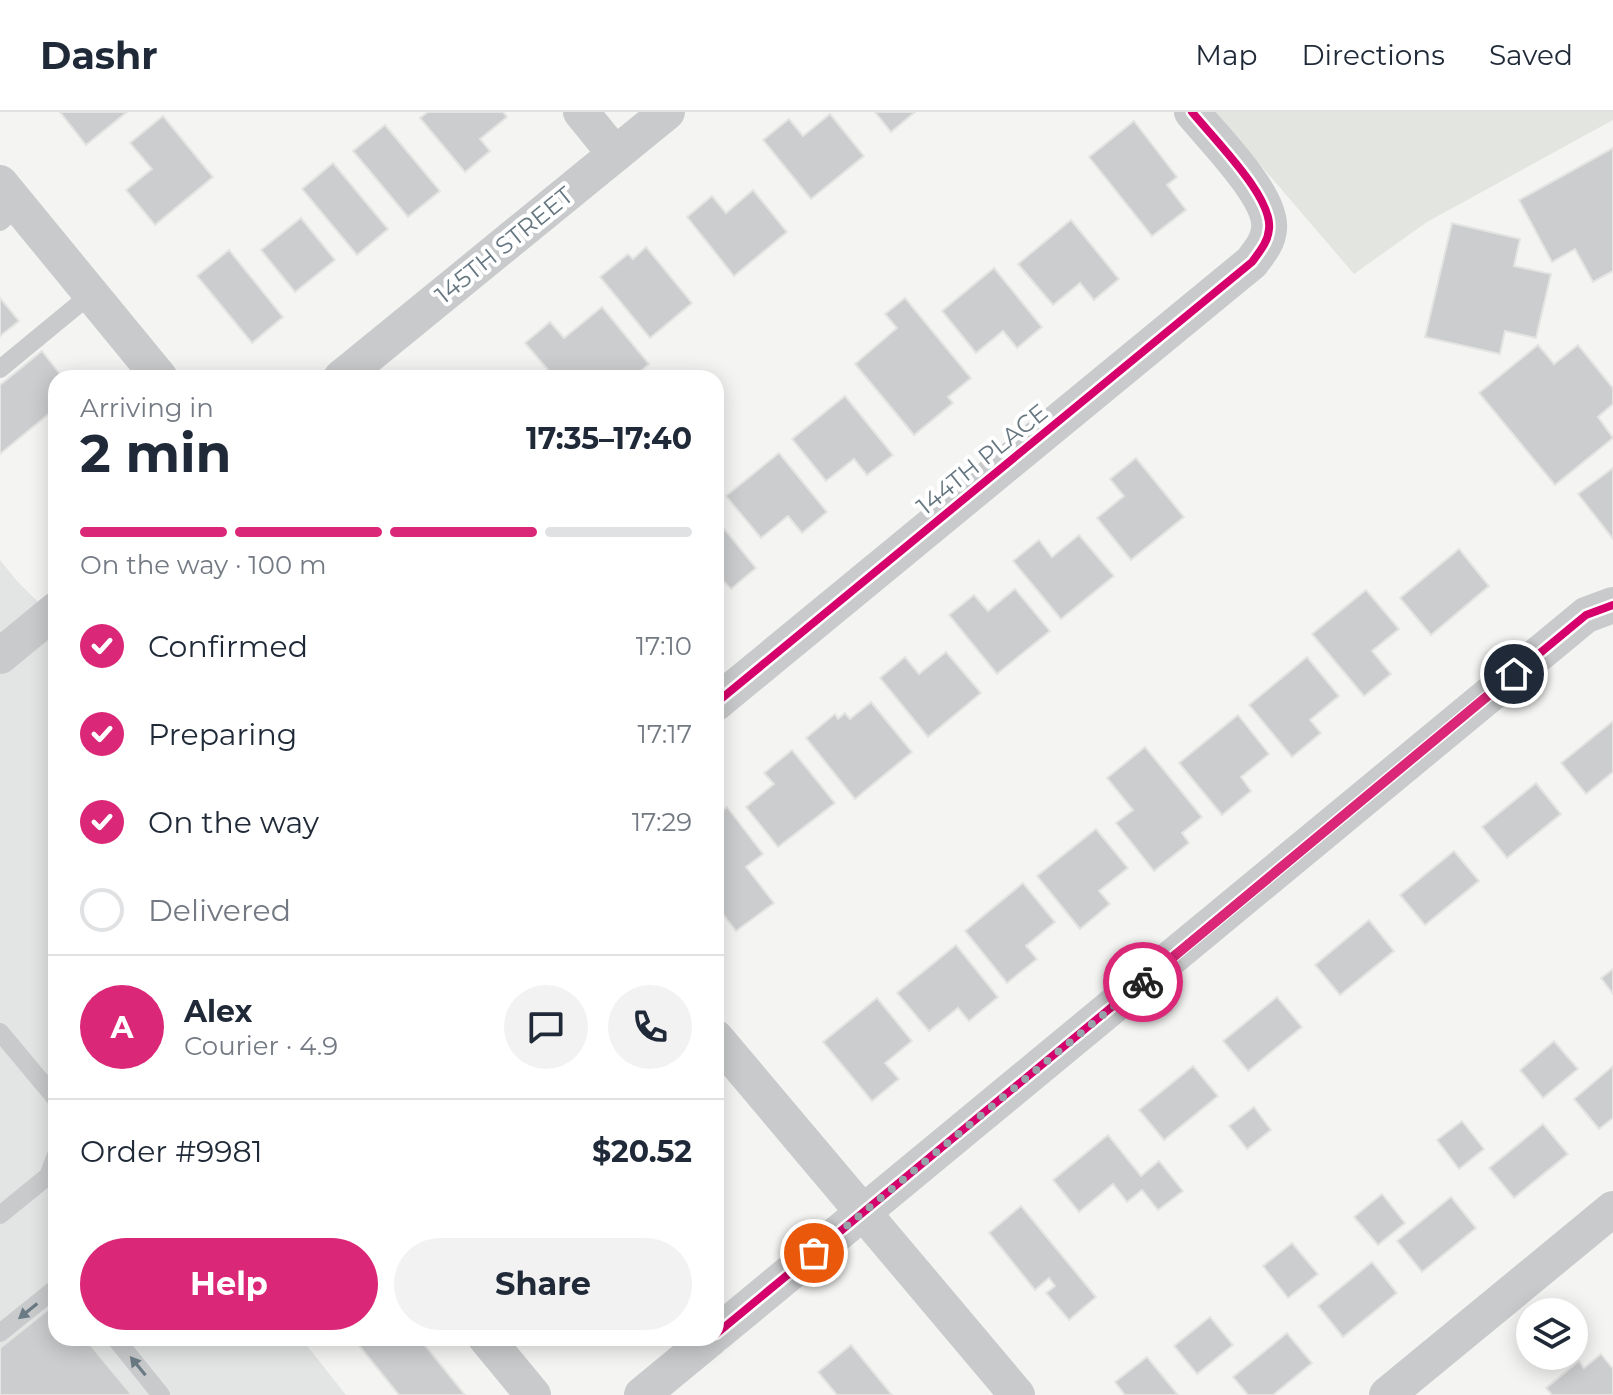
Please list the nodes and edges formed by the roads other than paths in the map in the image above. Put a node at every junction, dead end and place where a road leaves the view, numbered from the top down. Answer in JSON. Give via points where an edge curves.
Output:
{"nodes":[{"id":1,"x":581,"y":112,"type":"edge"},
{"id":2,"x":667,"y":112,"type":"edge"},
{"id":3,"x":1192,"y":112,"type":"edge"},
{"id":4,"x":615,"y":154,"type":"junction"},
{"id":5,"x":6,"y":204,"type":"edge"},
{"id":6,"x":91,"y":294,"type":"junction"},
{"id":7,"x":0,"y":369,"type":"edge"},
{"id":8,"x":153,"y":370,"type":"edge"},
{"id":9,"x":351,"y":370,"type":"edge"},
{"id":10,"x":1613,"y":605,"type":"edge"},
{"id":11,"x":48,"y":617,"type":"edge"},
{"id":12,"x":0,"y":656,"type":"edge"},
{"id":13,"x":724,"y":696,"type":"edge"},
{"id":14,"x":0,"y":1032,"type":"edge"},
{"id":15,"x":724,"y":1047,"type":"edge"},
{"id":16,"x":48,"y":1089,"type":"edge"},
{"id":17,"x":48,"y":1176,"type":"edge"},
{"id":18,"x":1613,"y":1209,"type":"edge"},
{"id":19,"x":864,"y":1212,"type":"junction"},
{"id":20,"x":0,"y":1215,"type":"edge"},
{"id":21,"x":48,"y":1294,"type":"edge"},
{"id":22,"x":724,"y":1327,"type":"edge"},
{"id":23,"x":0,"y":1333,"type":"edge"},
{"id":24,"x":121,"y":1346,"type":"edge"},
{"id":25,"x":493,"y":1346,"type":"edge"},
{"id":26,"x":701,"y":1346,"type":"edge"},
{"id":27,"x":161,"y":1395,"type":"edge"},
{"id":28,"x":533,"y":1395,"type":"edge"},
{"id":29,"x":642,"y":1395,"type":"edge"},
{"id":30,"x":1017,"y":1395,"type":"edge"},
{"id":31,"x":1387,"y":1395,"type":"edge"}],
"edges":[{"from":1,"to":4,"type":"street"},
{"from":2,"to":4,"type":"street","name":"145TH STREET"},
{"from":3,"to":13,"type":"street","name":"144TH PLACE","via":[[1268,214],[1268,239],[1242,272]]},
{"from":4,"to":9,"type":"street","name":"145TH STREET"},
{"from":5,"to":6,"type":"street"},
{"from":6,"to":7,"type":"lane"},
{"from":6,"to":8,"type":"street"},
{"from":10,"to":19,"type":"street","via":[[1586,615]]},
{"from":11,"to":12,"type":"street"},
{"from":14,"to":16,"type":"lane"},
{"from":15,"to":19,"type":"street"},
{"from":17,"to":20,"type":"lane"},
{"from":18,"to":31,"type":"street"},
{"from":19,"to":22,"type":"street"},
{"from":19,"to":30,"type":"street"},
{"from":21,"to":23,"type":"lane","one_way":true},
{"from":27,"to":24,"type":"lane","one_way":true},
{"from":25,"to":28,"type":"street"},
{"from":26,"to":29,"type":"street"}]}
